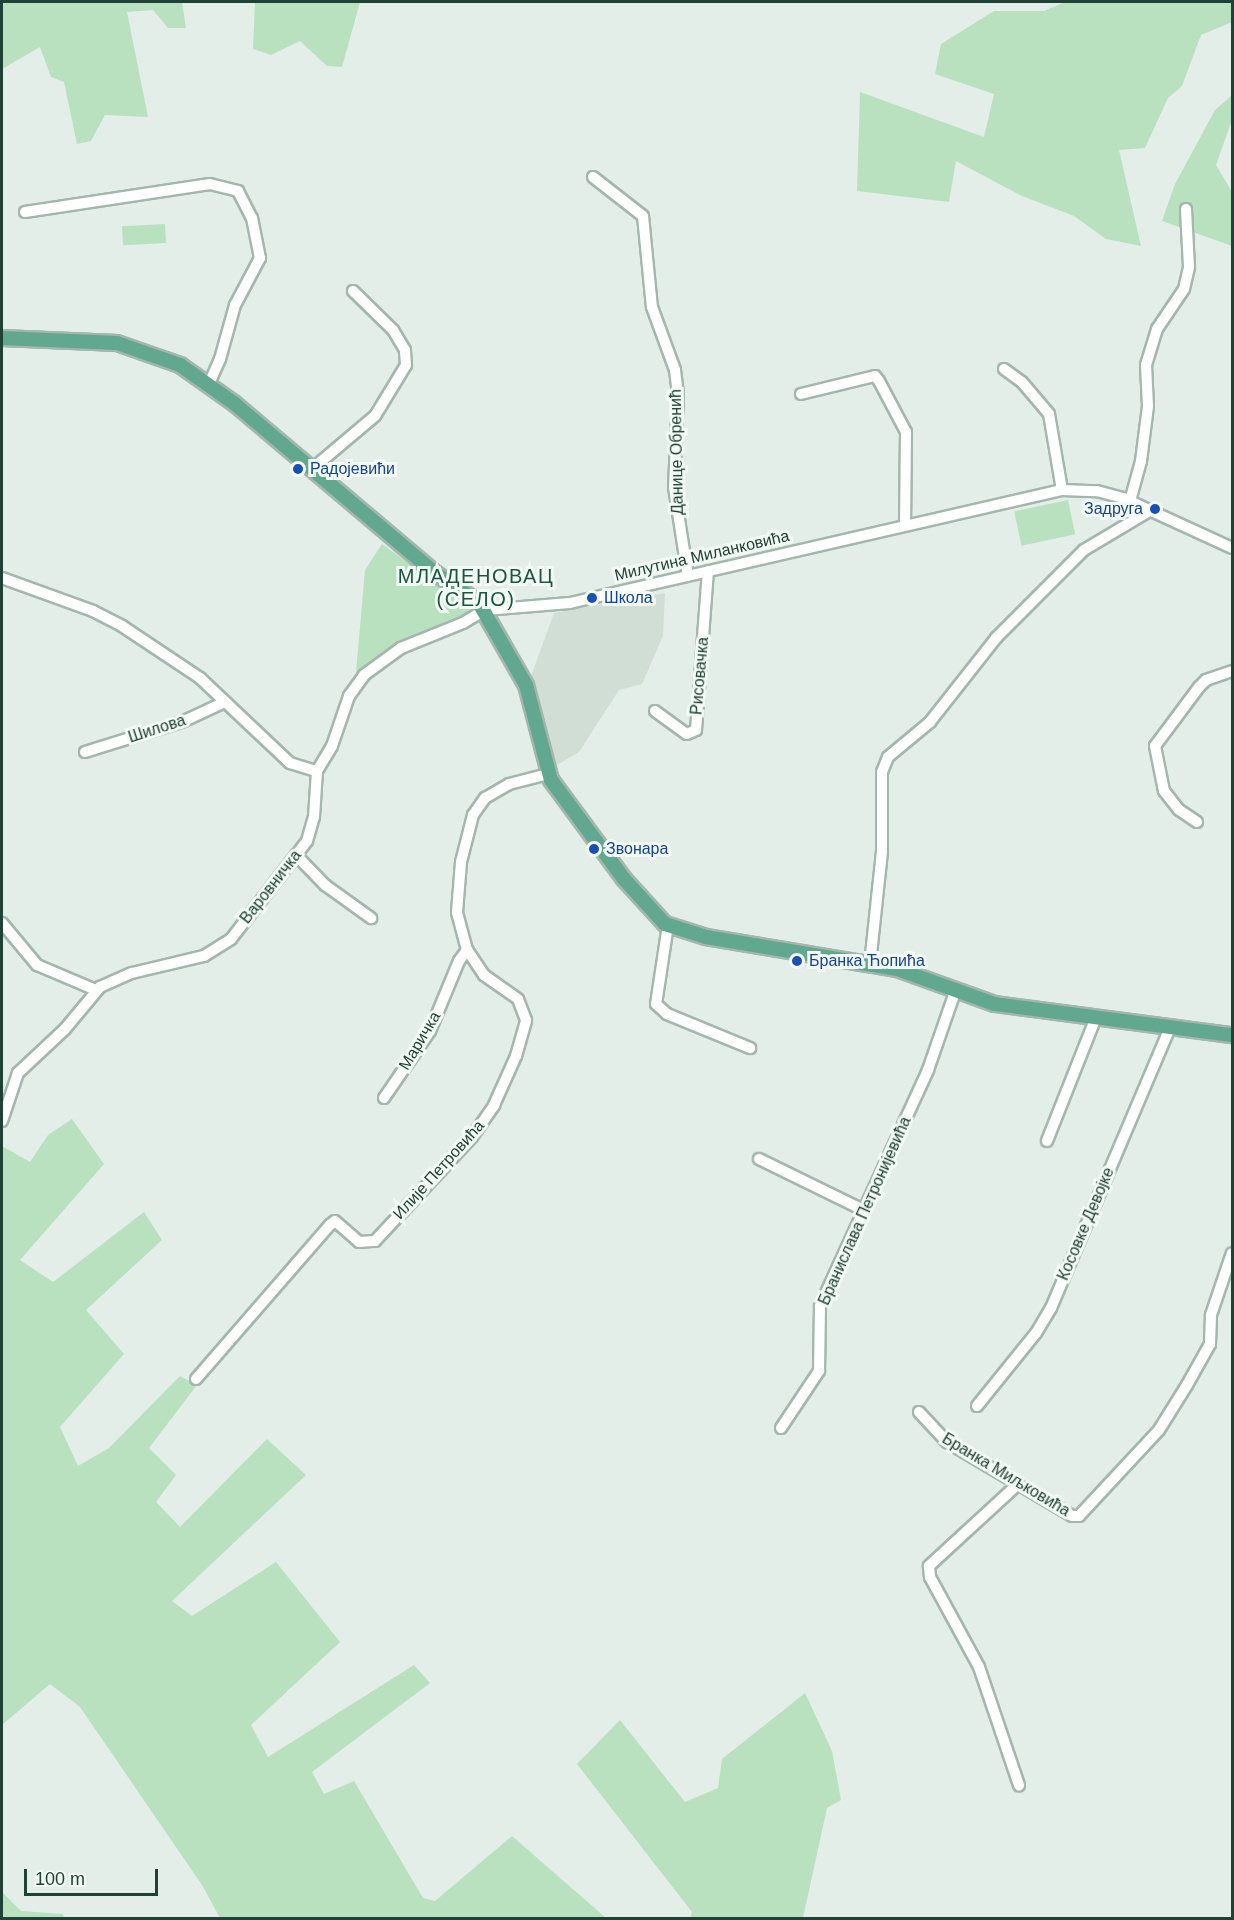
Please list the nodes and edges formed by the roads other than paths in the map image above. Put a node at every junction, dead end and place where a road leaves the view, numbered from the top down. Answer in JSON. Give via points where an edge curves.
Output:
{"nodes":[{"id":1,"x":593,"y":177,"type":"dead end"},
{"id":2,"x":1186,"y":209,"type":"dead end"},
{"id":3,"x":25,"y":213,"type":"dead end"},
{"id":4,"x":353,"y":291,"type":"dead end"},
{"id":5,"x":2,"y":338,"type":"edge"},
{"id":6,"x":1004,"y":369,"type":"dead end"},
{"id":7,"x":209,"y":384,"type":"junction"},
{"id":8,"x":801,"y":394,"type":"dead end"},
{"id":9,"x":312,"y":469,"type":"junction"},
{"id":10,"x":1062,"y":490,"type":"junction"},
{"id":11,"x":1130,"y":501,"type":"junction"},
{"id":12,"x":1151,"y":510,"type":"junction"},
{"id":13,"x":906,"y":525,"type":"junction"},
{"id":14,"x":1233,"y":548,"type":"edge"},
{"id":15,"x":708,"y":571,"type":"junction"},
{"id":16,"x":688,"y":576,"type":"junction"},
{"id":17,"x":2,"y":578,"type":"edge"},
{"id":18,"x":485,"y":610,"type":"junction"},
{"id":19,"x":1233,"y":671,"type":"edge"},
{"id":20,"x":225,"y":702,"type":"junction"},
{"id":21,"x":655,"y":711,"type":"dead end"},
{"id":22,"x":85,"y":752,"type":"dead end"},
{"id":23,"x":317,"y":771,"type":"junction"},
{"id":24,"x":548,"y":774,"type":"junction"},
{"id":25,"x":1197,"y":822,"type":"dead end"},
{"id":26,"x":296,"y":855,"type":"junction"},
{"id":27,"x":371,"y":918,"type":"dead end"},
{"id":28,"x":2,"y":923,"type":"edge"},
{"id":29,"x":668,"y":926,"type":"junction"},
{"id":30,"x":468,"y":950,"type":"junction"},
{"id":31,"x":870,"y":964,"type":"junction"},
{"id":32,"x":96,"y":990,"type":"junction"},
{"id":33,"x":955,"y":992,"type":"junction"},
{"id":34,"x":1096,"y":1017,"type":"junction"},
{"id":35,"x":1170,"y":1026,"type":"junction"},
{"id":36,"x":1233,"y":1035,"type":"edge"},
{"id":37,"x":750,"y":1048,"type":"dead end"},
{"id":38,"x":384,"y":1098,"type":"dead end"},
{"id":39,"x":2,"y":1121,"type":"edge"},
{"id":40,"x":1047,"y":1141,"type":"dead end"},
{"id":41,"x":759,"y":1159,"type":"dead end"},
{"id":42,"x":865,"y":1211,"type":"junction"},
{"id":43,"x":1233,"y":1253,"type":"edge"},
{"id":44,"x":1229,"y":1273,"type":"edge"},
{"id":45,"x":196,"y":1379,"type":"dead end"},
{"id":46,"x":977,"y":1406,"type":"dead end"},
{"id":47,"x":919,"y":1412,"type":"dead end"},
{"id":48,"x":781,"y":1428,"type":"dead end"},
{"id":49,"x":1017,"y":1485,"type":"junction"},
{"id":50,"x":1019,"y":1785,"type":"dead end"}],
"edges":[{"from":1,"to":16,"type":"street","name":"Данице Обренић","via":[[643,216],[652,307],[675,370],[678,393],[674,487]]},
{"from":2,"to":11,"type":"street","via":[[1189,267],[1184,289],[1157,328],[1146,365],[1148,406],[1141,461]]},
{"from":3,"to":7,"type":"street","via":[[210,184],[238,191],[252,218],[259,262],[236,301]]},
{"from":4,"to":9,"type":"street","via":[[393,330],[405,350],[406,365],[375,416]]},
{"from":5,"to":7,"type":"main road","via":[[130,346],[167,358]]},
{"from":6,"to":10,"type":"street","via":[[1022,382],[1049,414]]},
{"from":7,"to":9,"type":"main road"},
{"from":8,"to":13,"type":"street","via":[[875,376],[906,432]]},
{"from":9,"to":18,"type":"main road"},
{"from":10,"to":11,"type":"street","name":"Милутина Миланковића","via":[[1097,491]]},
{"from":10,"to":13,"type":"street","name":"Милутина Миланковића"},
{"from":11,"to":12,"type":"street","name":"Милутина Миланковића"},
{"from":12,"to":14,"type":"street","name":"Милутина Миланковића"},
{"from":12,"to":31,"type":"street","via":[[1084,550],[996,638],[930,722],[888,757],[882,772],[882,851]]},
{"from":13,"to":15,"type":"street","name":"Милутина Миланковића"},
{"from":15,"to":16,"type":"street","name":"Милутина Миланковића"},
{"from":15,"to":21,"type":"street","name":"Рисовачка","via":[[696,730],[687,734]]},
{"from":16,"to":18,"type":"street","name":"Милутина Миланковића","via":[[553,607]]},
{"from":17,"to":20,"type":"street","via":[[93,611],[122,626],[200,678]]},
{"from":18,"to":23,"type":"street","name":"Варовничка","via":[[402,648],[364,675],[349,696],[332,746]]},
{"from":18,"to":24,"type":"main road","via":[[526,685]]},
{"from":19,"to":25,"type":"street","via":[[1206,680],[1155,746],[1164,791]]},
{"from":20,"to":22,"type":"street","name":"Шилова","via":[[184,721]]},
{"from":20,"to":23,"type":"street","via":[[290,763]]},
{"from":23,"to":26,"type":"street","name":"Варовничка","via":[[313,823],[307,842]]},
{"from":24,"to":29,"type":"main road","via":[[645,905]]},
{"from":24,"to":30,"type":"street","name":"Илије Петровића","via":[[499,788],[485,798],[473,815],[457,897],[460,928]]},
{"from":26,"to":27,"type":"street","via":[[325,885]]},
{"from":26,"to":32,"type":"street","name":"Варовничка","via":[[220,948],[204,956],[116,978]]},
{"from":28,"to":32,"type":"street","via":[[37,965]]},
{"from":29,"to":31,"type":"main road","via":[[706,937]]},
{"from":29,"to":37,"type":"street","via":[[656,1004],[667,1014]]},
{"from":30,"to":38,"type":"street","name":"Маричка","via":[[459,961],[430,1031]]},
{"from":30,"to":45,"type":"street","name":"Илије Петровића","via":[[484,975],[518,999],[526,1020],[519,1049],[494,1106],[472,1137],[375,1241],[359,1242],[336,1221],[330,1225]]},
{"from":31,"to":33,"type":"main road","via":[[911,974]]},
{"from":32,"to":39,"type":"street","name":"Варовничка","via":[[65,1029],[18,1073]]},
{"from":33,"to":34,"type":"main road","via":[[1001,1005]]},
{"from":33,"to":42,"type":"street","name":"Бранислава Петронијевића","via":[[928,1070]]},
{"from":34,"to":35,"type":"main road"},
{"from":34,"to":40,"type":"street"},
{"from":35,"to":36,"type":"main road"},
{"from":35,"to":46,"type":"street","name":"Косовке Девојке","via":[[1051,1308],[1036,1333]]},
{"from":41,"to":42,"type":"street"},
{"from":42,"to":48,"type":"street","name":"Бранислава Петронијевића","via":[[820,1306],[819,1371]]},
{"from":43,"to":44,"type":"street","name":"Бранка Миљковића"},
{"from":44,"to":49,"type":"street","name":"Бранка Миљковића","via":[[1211,1315],[1210,1344],[1187,1385],[1159,1430],[1079,1516],[1072,1516]]},
{"from":47,"to":49,"type":"street","name":"Бранка Миљковића","via":[[947,1442]]},
{"from":49,"to":50,"type":"street","via":[[929,1566],[930,1577],[979,1668]]}]}
